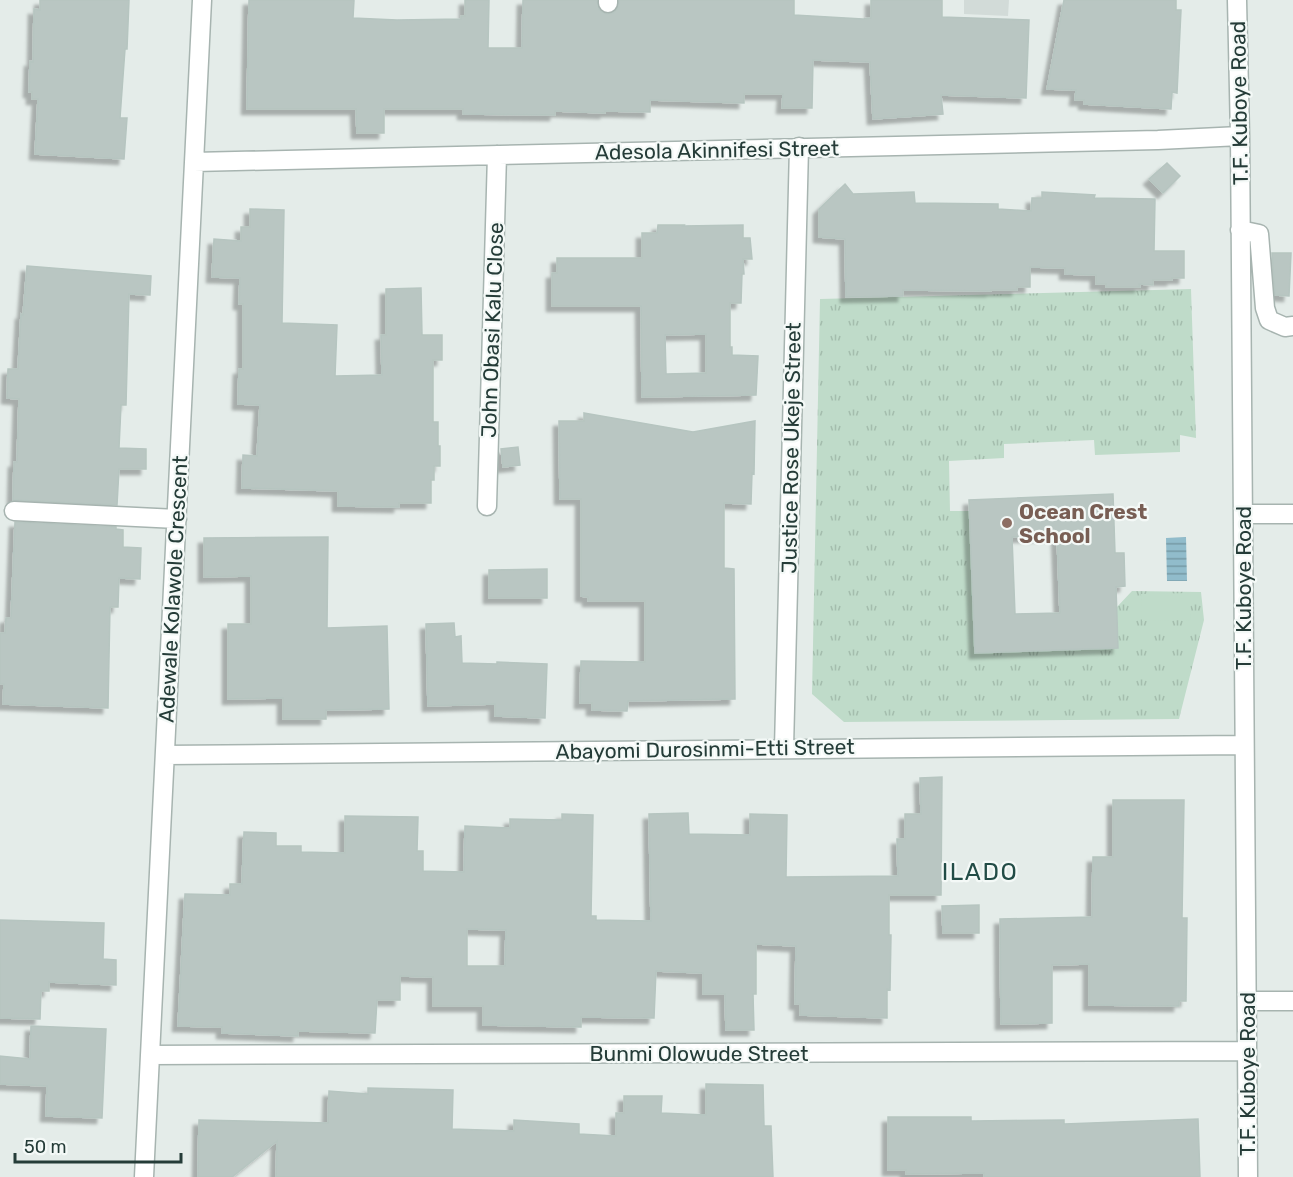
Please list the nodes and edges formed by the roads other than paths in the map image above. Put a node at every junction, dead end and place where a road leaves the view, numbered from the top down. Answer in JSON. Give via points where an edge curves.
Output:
{"nodes":[{"id":1,"x":202,"y":0,"type":"edge"},
{"id":2,"x":1237,"y":0,"type":"edge"},
{"id":3,"x":1240,"y":136,"type":"junction"},
{"id":4,"x":799,"y":147,"type":"junction"},
{"id":5,"x":497,"y":155,"type":"junction"},
{"id":6,"x":194,"y":162,"type":"junction"},
{"id":7,"x":1240,"y":230,"type":"junction"},
{"id":8,"x":1293,"y":326,"type":"edge"},
{"id":9,"x":487,"y":506,"type":"dead end"},
{"id":10,"x":14,"y":511,"type":"dead end"},
{"id":11,"x":1243,"y":514,"type":"junction"},
{"id":12,"x":1293,"y":514,"type":"edge"},
{"id":13,"x":177,"y":519,"type":"junction"},
{"id":14,"x":1245,"y":745,"type":"junction"},
{"id":15,"x":783,"y":748,"type":"junction"},
{"id":16,"x":165,"y":755,"type":"junction"},
{"id":17,"x":1246,"y":1001,"type":"junction"},
{"id":18,"x":1293,"y":1001,"type":"edge"},
{"id":19,"x":1247,"y":1051,"type":"junction"},
{"id":20,"x":150,"y":1055,"type":"junction"},
{"id":21,"x":144,"y":1177,"type":"edge"},
{"id":22,"x":1248,"y":1177,"type":"edge"}],
"edges":[{"from":1,"to":6,"type":"street","name":"Adewale Kolawole Crescent"},
{"from":2,"to":3,"type":"street","name":"T.F. Kuboye Road"},
{"from":3,"to":4,"type":"street","name":"Adesola Akinnifesi Street"},
{"from":3,"to":7,"type":"street","name":"T.F. Kuboye Road"},
{"from":4,"to":5,"type":"street","name":"Adesola Akinnifesi Street"},
{"from":4,"to":15,"type":"street","name":"Justice Rose Ukeje Street"},
{"from":5,"to":6,"type":"street","name":"Adesola Akinnifesi Street"},
{"from":5,"to":9,"type":"street","name":"John Obasi Kalu Close"},
{"from":6,"to":13,"type":"street","name":"Adewale Kolawole Crescent"},
{"from":7,"to":8,"type":"street","via":[[1259,234],[1269,320]]},
{"from":7,"to":11,"type":"street","name":"T.F. Kuboye Road"},
{"from":10,"to":13,"type":"street"},
{"from":11,"to":12,"type":"street"},
{"from":11,"to":14,"type":"street","name":"T.F. Kuboye Road"},
{"from":13,"to":16,"type":"street","name":"Adewale Kolawole Crescent"},
{"from":14,"to":15,"type":"street","name":"Abayomi Durosinmi-Etti Street"},
{"from":14,"to":17,"type":"street","name":"T.F. Kuboye Road"},
{"from":15,"to":16,"type":"street","name":"Abayomi Durosinmi-Etti Street"},
{"from":16,"to":20,"type":"street","name":"Adewale Kolawole Crescent"},
{"from":17,"to":18,"type":"street"},
{"from":17,"to":19,"type":"street","name":"T.F. Kuboye Road"},
{"from":19,"to":20,"type":"street","name":"Bunmi Olowude Street"},
{"from":19,"to":22,"type":"street","name":"T.F. Kuboye Road"},
{"from":20,"to":21,"type":"street","name":"Adewale Kolawole Crescent"}]}
